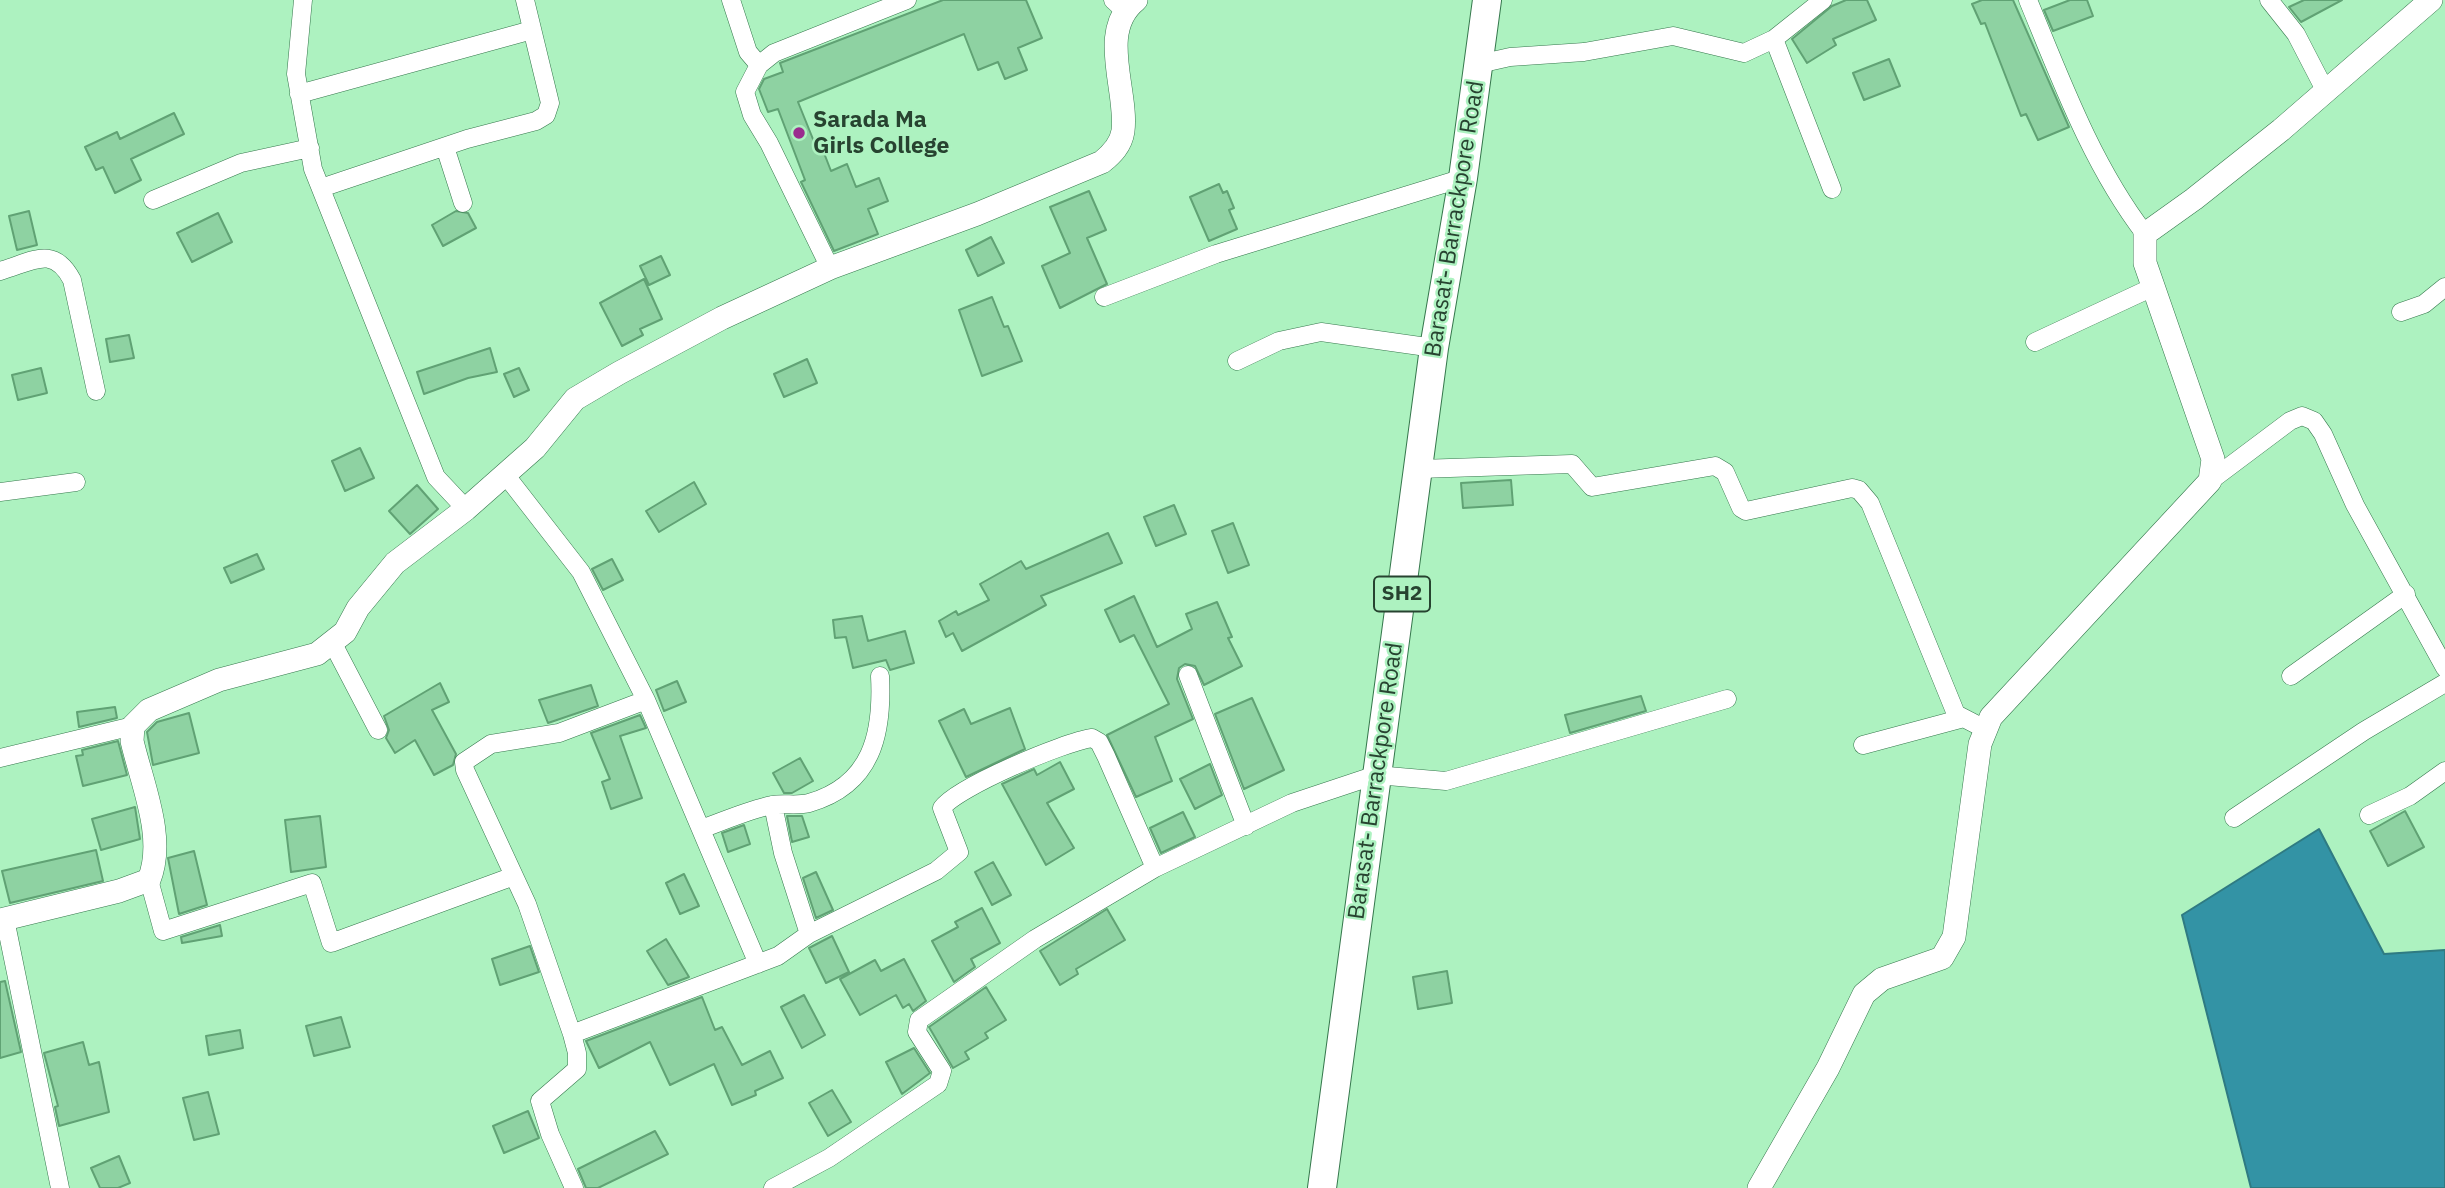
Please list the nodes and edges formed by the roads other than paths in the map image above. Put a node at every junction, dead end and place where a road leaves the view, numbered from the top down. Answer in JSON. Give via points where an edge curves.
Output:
{"nodes":[{"id":1,"x":303,"y":0,"type":"edge"},
{"id":2,"x":525,"y":0,"type":"edge"},
{"id":3,"x":731,"y":0,"type":"edge"},
{"id":4,"x":906,"y":0,"type":"edge"},
{"id":5,"x":1487,"y":0,"type":"edge"},
{"id":6,"x":1823,"y":0,"type":"edge"},
{"id":7,"x":2028,"y":0,"type":"edge"},
{"id":8,"x":2269,"y":0,"type":"edge"},
{"id":9,"x":2431,"y":0,"type":"edge"},
{"id":10,"x":1124,"y":3,"type":"edge"},
{"id":11,"x":532,"y":30,"type":"junction"},
{"id":12,"x":1774,"y":39,"type":"junction"},
{"id":13,"x":1479,"y":64,"type":"junction"},
{"id":14,"x":759,"y":65,"type":"junction"},
{"id":15,"x":2326,"y":92,"type":"junction"},
{"id":16,"x":299,"y":93,"type":"junction"},
{"id":17,"x":445,"y":147,"type":"junction"},
{"id":18,"x":310,"y":148,"type":"junction"},
{"id":19,"x":1463,"y":178,"type":"junction"},
{"id":20,"x":321,"y":188,"type":"junction"},
{"id":21,"x":1832,"y":189,"type":"dead end"},
{"id":22,"x":153,"y":200,"type":"dead end"},
{"id":23,"x":463,"y":203,"type":"dead end"},
{"id":24,"x":2145,"y":234,"type":"junction"},
{"id":25,"x":830,"y":268,"type":"junction"},
{"id":26,"x":0,"y":271,"type":"edge"},
{"id":27,"x":2153,"y":287,"type":"junction"},
{"id":28,"x":2445,"y":287,"type":"edge"},
{"id":29,"x":1104,"y":297,"type":"dead end"},
{"id":30,"x":2401,"y":312,"type":"dead end"},
{"id":31,"x":2035,"y":342,"type":"dead end"},
{"id":32,"x":1434,"y":348,"type":"junction"},
{"id":33,"x":1237,"y":362,"type":"dead end"},
{"id":34,"x":96,"y":391,"type":"dead end"},
{"id":35,"x":1419,"y":469,"type":"junction"},
{"id":36,"x":504,"y":473,"type":"junction"},
{"id":37,"x":2210,"y":481,"type":"junction"},
{"id":38,"x":76,"y":482,"type":"dead end"},
{"id":39,"x":0,"y":492,"type":"edge"},
{"id":40,"x":466,"y":509,"type":"junction"},
{"id":41,"x":2406,"y":594,"type":"junction"},
{"id":42,"x":332,"y":642,"type":"junction"},
{"id":43,"x":2445,"y":668,"type":"edge"},
{"id":44,"x":1188,"y":675,"type":"dead end"},
{"id":45,"x":880,"y":676,"type":"dead end"},
{"id":46,"x":2291,"y":676,"type":"dead end"},
{"id":47,"x":2445,"y":682,"type":"edge"},
{"id":48,"x":1727,"y":699,"type":"dead end"},
{"id":49,"x":646,"y":700,"type":"junction"},
{"id":50,"x":1960,"y":719,"type":"junction"},
{"id":51,"x":134,"y":726,"type":"junction"},
{"id":52,"x":1985,"y":729,"type":"junction"},
{"id":53,"x":379,"y":730,"type":"dead end"},
{"id":54,"x":1863,"y":745,"type":"dead end"},
{"id":55,"x":0,"y":758,"type":"edge"},
{"id":56,"x":2445,"y":771,"type":"edge"},
{"id":57,"x":1376,"y":775,"type":"junction"},
{"id":58,"x":773,"y":805,"type":"junction"},
{"id":59,"x":2369,"y":815,"type":"dead end"},
{"id":60,"x":2234,"y":818,"type":"dead end"},
{"id":61,"x":1246,"y":826,"type":"junction"},
{"id":62,"x":701,"y":829,"type":"junction"},
{"id":63,"x":1155,"y":868,"type":"junction"},
{"id":64,"x":514,"y":876,"type":"junction"},
{"id":65,"x":149,"y":880,"type":"junction"},
{"id":66,"x":2,"y":920,"type":"edge"},
{"id":67,"x":809,"y":934,"type":"junction"},
{"id":68,"x":758,"y":964,"type":"junction"},
{"id":69,"x":572,"y":1034,"type":"junction"},
{"id":70,"x":60,"y":1188,"type":"edge"},
{"id":71,"x":574,"y":1188,"type":"edge"},
{"id":72,"x":773,"y":1188,"type":"edge"},
{"id":73,"x":1322,"y":1188,"type":"edge"},
{"id":74,"x":1759,"y":1188,"type":"edge"}],
"edges":[{"from":1,"to":16,"type":"street","via":[[296,74]]},
{"from":2,"to":11,"type":"street"},
{"from":3,"to":14,"type":"street","via":[[748,52]]},
{"from":4,"to":14,"type":"street","via":[[774,53]]},
{"from":5,"to":13,"type":"main road","name":"Barasat- Barrackpore Road","number":"SH2"},
{"from":6,"to":12,"type":"street"},
{"from":7,"to":24,"type":"street","via":[[2073,110]]},
{"from":8,"to":15,"type":"street","via":[[2296,34]]},
{"from":9,"to":15,"type":"street"},
{"from":10,"to":25,"type":"street","via":[[1117,37],[1123,132],[1115,151],[1074,175]]},
{"from":11,"to":16,"type":"street"},
{"from":11,"to":17,"type":"street","via":[[550,103],[546,115]]},
{"from":12,"to":13,"type":"street","via":[[1744,53],[1673,36]]},
{"from":12,"to":21,"type":"street"},
{"from":13,"to":19,"type":"main road","name":"Barasat- Barrackpore Road","number":"SH2"},
{"from":14,"to":25,"type":"street","via":[[745,92],[752,115]]},
{"from":15,"to":24,"type":"street"},
{"from":16,"to":18,"type":"street"},
{"from":17,"to":20,"type":"street"},
{"from":17,"to":23,"type":"street"},
{"from":18,"to":20,"type":"street"},
{"from":18,"to":22,"type":"street","via":[[241,163]]},
{"from":19,"to":29,"type":"street","via":[[1216,254]]},
{"from":19,"to":32,"type":"main road","name":"Barasat- Barrackpore Road","number":"SH2"},
{"from":20,"to":40,"type":"street","via":[[436,477]]},
{"from":24,"to":27,"type":"street","via":[[2145,263]]},
{"from":25,"to":36,"type":"street","via":[[722,318],[575,400],[535,448]]},
{"from":26,"to":34,"type":"street","via":[[49,257],[65,267],[72,280]]},
{"from":27,"to":31,"type":"street"},
{"from":27,"to":37,"type":"street","via":[[2213,459]]},
{"from":28,"to":30,"type":"street","via":[[2424,304]]},
{"from":32,"to":33,"type":"street","via":[[1321,332],[1279,341]]},
{"from":32,"to":35,"type":"main road","name":"Barasat- Barrackpore Road","number":"SH2"},
{"from":35,"to":50,"type":"street","via":[[1572,464],[1592,487],[1715,466],[1725,472],[1746,511],[1859,490],[1870,503]]},
{"from":35,"to":57,"type":"main road","name":"Barasat- Barrackpore Road","number":"SH2"},
{"from":36,"to":40,"type":"street"},
{"from":36,"to":49,"type":"street","via":[[581,572]]},
{"from":37,"to":41,"type":"street","via":[[2290,421],[2302,416],[2314,421]]},
{"from":37,"to":52,"type":"street"},
{"from":38,"to":39,"type":"street"},
{"from":40,"to":42,"type":"street","via":[[395,563],[358,608],[345,632]]},
{"from":41,"to":43,"type":"street"},
{"from":41,"to":46,"type":"street"},
{"from":42,"to":51,"type":"street","via":[[317,654],[219,680],[149,710]]},
{"from":42,"to":53,"type":"street"},
{"from":44,"to":61,"type":"street"},
{"from":45,"to":58,"type":"street","via":[[881,710],[862,772],[840,791],[807,803]]},
{"from":47,"to":60,"type":"street"},
{"from":48,"to":57,"type":"street","via":[[1446,781]]},
{"from":49,"to":62,"type":"street"},
{"from":49,"to":64,"type":"street","via":[[559,733],[491,744],[464,762]]},
{"from":50,"to":52,"type":"street"},
{"from":50,"to":54,"type":"street"},
{"from":51,"to":55,"type":"street"},
{"from":51,"to":65,"type":"street","via":[[132,741],[154,833],[156,862]]},
{"from":52,"to":74,"type":"street","via":[[1954,937],[1942,958],[1882,979],[1864,994],[1828,1068]]},
{"from":56,"to":59,"type":"street","via":[[2410,796]]},
{"from":57,"to":61,"type":"street","via":[[1292,803]]},
{"from":57,"to":73,"type":"main road","name":"Barasat- Barrackpore Road","number":"SH2"},
{"from":58,"to":62,"type":"street"},
{"from":58,"to":67,"type":"street"},
{"from":61,"to":63,"type":"street"},
{"from":62,"to":68,"type":"street"},
{"from":63,"to":67,"type":"street","via":[[1099,742],[1083,739],[948,800],[942,808],[958,848],[955,856],[936,871]]},
{"from":63,"to":72,"type":"street","via":[[1035,939],[919,1020],[917,1032],[942,1071],[938,1084],[829,1158]]},
{"from":64,"to":65,"type":"street","via":[[331,943],[312,883],[163,931]]},
{"from":64,"to":69,"type":"street"},
{"from":65,"to":66,"type":"street"},
{"from":66,"to":70,"type":"street"},
{"from":67,"to":68,"type":"street"},
{"from":68,"to":69,"type":"street"},
{"from":69,"to":71,"type":"street","via":[[577,1069],[540,1101]]}]}
